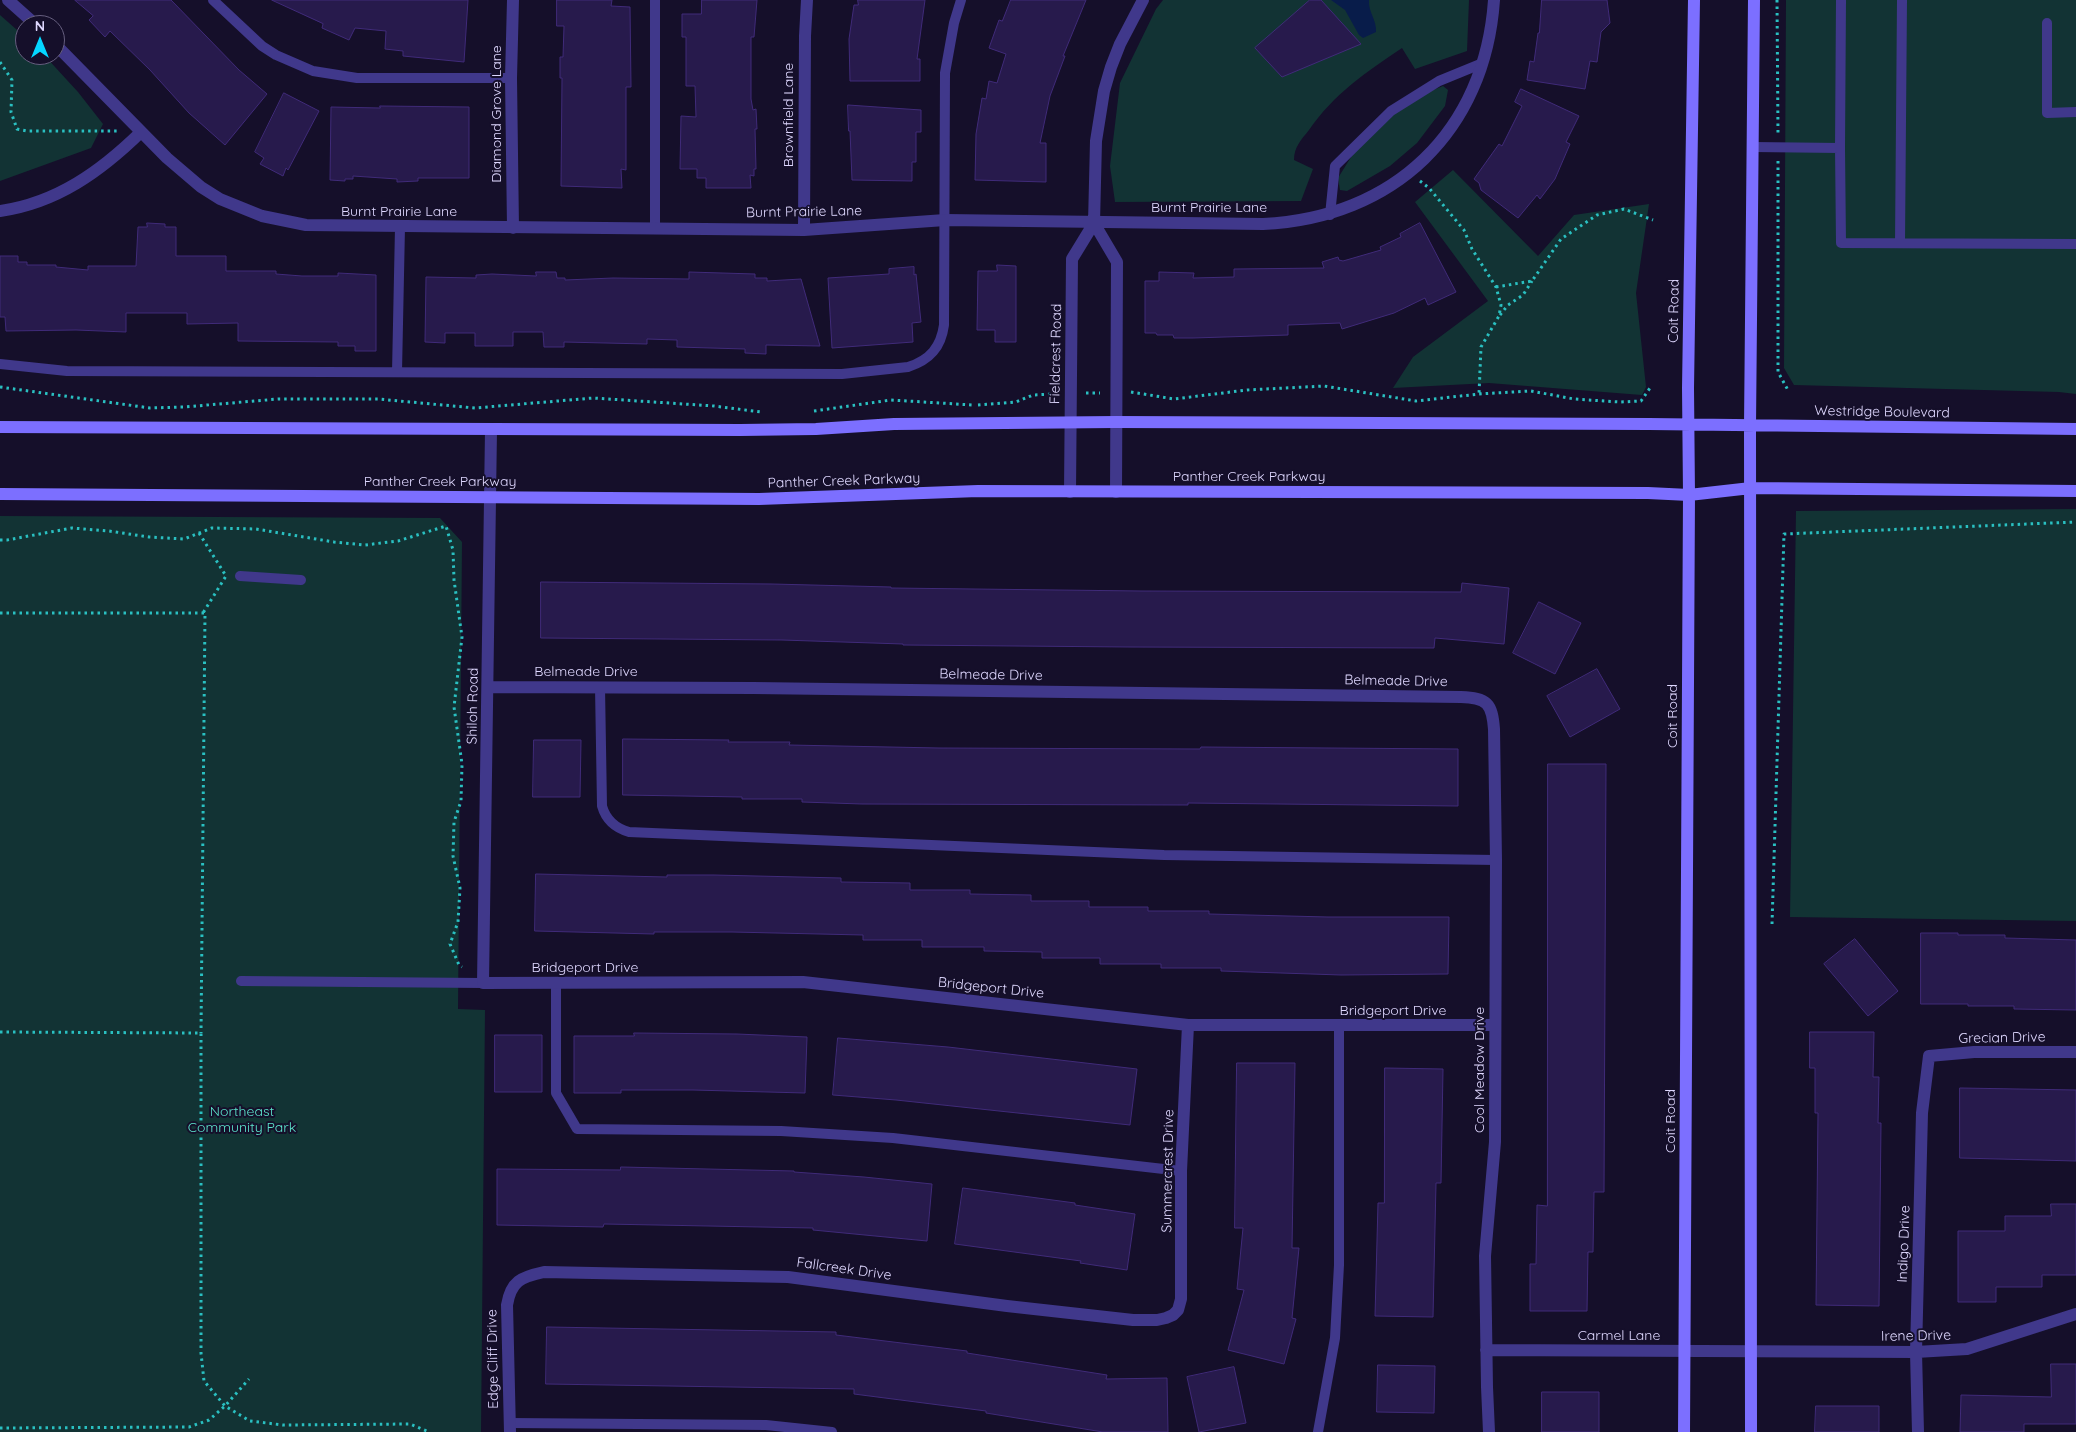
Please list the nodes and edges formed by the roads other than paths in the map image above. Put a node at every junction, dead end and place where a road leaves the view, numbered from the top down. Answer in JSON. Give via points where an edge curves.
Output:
{"nodes":[{"id":1,"x":8,"y":0,"type":"edge"},
{"id":2,"x":213,"y":0,"type":"edge"},
{"id":3,"x":513,"y":0,"type":"edge"},
{"id":4,"x":655,"y":0,"type":"edge"},
{"id":5,"x":808,"y":0,"type":"edge"},
{"id":6,"x":961,"y":0,"type":"edge"},
{"id":7,"x":1143,"y":0,"type":"edge"},
{"id":8,"x":1494,"y":0,"type":"edge"},
{"id":9,"x":1694,"y":0,"type":"edge"},
{"id":10,"x":1754,"y":0,"type":"edge"},
{"id":11,"x":1841,"y":0,"type":"edge"},
{"id":12,"x":1902,"y":0,"type":"edge"},
{"id":13,"x":25,"y":15,"type":"edge"},
{"id":14,"x":2047,"y":22,"type":"dead end"},
{"id":15,"x":65,"y":54,"type":"edge"},
{"id":16,"x":1483,"y":64,"type":"junction"},
{"id":17,"x":511,"y":78,"type":"junction"},
{"id":18,"x":2076,"y":112,"type":"edge"},
{"id":19,"x":141,"y":132,"type":"junction"},
{"id":20,"x":1753,"y":147,"type":"junction"},
{"id":21,"x":1840,"y":148,"type":"junction"},
{"id":22,"x":0,"y":211,"type":"edge"},
{"id":23,"x":1330,"y":214,"type":"junction"},
{"id":24,"x":944,"y":220,"type":"junction"},
{"id":25,"x":1094,"y":222,"type":"junction"},
{"id":26,"x":400,"y":227,"type":"junction"},
{"id":27,"x":513,"y":228,"type":"junction"},
{"id":28,"x":656,"y":228,"type":"junction"},
{"id":29,"x":804,"y":230,"type":"junction"},
{"id":30,"x":1900,"y":243,"type":"junction"},
{"id":31,"x":2076,"y":244,"type":"edge"},
{"id":32,"x":0,"y":364,"type":"edge"},
{"id":33,"x":397,"y":372,"type":"junction"},
{"id":34,"x":1116,"y":422,"type":"junction"},
{"id":35,"x":1070,"y":424,"type":"junction"},
{"id":36,"x":1688,"y":424,"type":"junction"},
{"id":37,"x":1750,"y":426,"type":"junction"},
{"id":38,"x":0,"y":427,"type":"edge"},
{"id":39,"x":2076,"y":429,"type":"edge"},
{"id":40,"x":491,"y":430,"type":"junction"},
{"id":41,"x":1751,"y":488,"type":"junction"},
{"id":42,"x":2076,"y":491,"type":"edge"},
{"id":43,"x":1070,"y":492,"type":"junction"},
{"id":44,"x":1116,"y":492,"type":"junction"},
{"id":45,"x":0,"y":494,"type":"edge"},
{"id":46,"x":1689,"y":495,"type":"junction"},
{"id":47,"x":490,"y":497,"type":"junction"},
{"id":48,"x":240,"y":576,"type":"dead end"},
{"id":49,"x":301,"y":580,"type":"dead end"},
{"id":50,"x":488,"y":687,"type":"junction"},
{"id":51,"x":600,"y":687,"type":"junction"},
{"id":52,"x":1490,"y":708,"type":"joint"},
{"id":53,"x":1496,"y":860,"type":"junction"},
{"id":54,"x":241,"y":981,"type":"dead end"},
{"id":55,"x":556,"y":982,"type":"junction"},
{"id":56,"x":483,"y":983,"type":"junction"},
{"id":57,"x":1188,"y":1025,"type":"junction"},
{"id":58,"x":1495,"y":1025,"type":"junction"},
{"id":59,"x":1339,"y":1026,"type":"junction"},
{"id":60,"x":2076,"y":1052,"type":"edge"},
{"id":61,"x":1928,"y":1056,"type":"joint"},
{"id":62,"x":1182,"y":1171,"type":"junction"},
{"id":63,"x":512,"y":1286,"type":"joint"},
{"id":64,"x":2076,"y":1314,"type":"edge"},
{"id":65,"x":1173,"y":1315,"type":"joint"},
{"id":66,"x":1486,"y":1350,"type":"junction"},
{"id":67,"x":1684,"y":1351,"type":"junction"},
{"id":68,"x":1751,"y":1352,"type":"junction"},
{"id":69,"x":1916,"y":1352,"type":"junction"},
{"id":70,"x":510,"y":1428,"type":"edge"},
{"id":71,"x":832,"y":1432,"type":"edge"},
{"id":72,"x":1318,"y":1432,"type":"edge"},
{"id":73,"x":1490,"y":1432,"type":"edge"},
{"id":74,"x":1684,"y":1432,"type":"edge"},
{"id":75,"x":1750,"y":1432,"type":"edge"},
{"id":76,"x":1918,"y":1432,"type":"edge"}],
"edges":[{"from":1,"to":13,"type":"street"},
{"from":2,"to":17,"type":"lane","via":[[262,46],[313,72],[357,78]]},
{"from":3,"to":17,"type":"street","name":"Diamond Grove Lane"},
{"from":4,"to":28,"type":"lane"},
{"from":5,"to":29,"type":"street","name":"Brownfield Lane"},
{"from":6,"to":24,"type":"lane","via":[[945,74]]},
{"from":7,"to":25,"type":"street","name":"Fieldcrest Road","via":[[1120,44],[1104,91],[1096,141]]},
{"from":8,"to":16,"type":"street","name":"Burnt Prairie Lane"},
{"from":9,"to":36,"type":"main road","name":"Coit Road"},
{"from":10,"to":20,"type":"main road"},
{"from":11,"to":21,"type":"lane"},
{"from":12,"to":30,"type":"lane"},
{"from":14,"to":18,"type":"lane","via":[[2047,113]]},
{"from":15,"to":19,"type":"street","name":"Burnt Prairie Lane"},
{"from":16,"to":23,"type":"street","name":"Burnt Prairie Lane","via":[[1472,91],[1441,142],[1409,173],[1371,198]]},
{"from":16,"to":23,"type":"lane","via":[[1439,81],[1391,111],[1334,166]]},
{"from":17,"to":27,"type":"street","name":"Diamond Grove Lane"},
{"from":19,"to":22,"type":"street","via":[[107,163],[70,188]]},
{"from":19,"to":26,"type":"street","name":"Burnt Prairie Lane","via":[[201,187],[220,199],[262,216],[306,225]]},
{"from":20,"to":21,"type":"lane"},
{"from":20,"to":37,"type":"main road"},
{"from":21,"to":30,"type":"lane","via":[[1842,243]]},
{"from":23,"to":25,"type":"street","name":"Burnt Prairie Lane","via":[[1264,224]]},
{"from":24,"to":25,"type":"street","name":"Burnt Prairie Lane"},
{"from":24,"to":29,"type":"street","name":"Burnt Prairie Lane"},
{"from":24,"to":33,"type":"lane","via":[[942,339],[935,351],[908,367],[842,374]]},
{"from":25,"to":34,"type":"street","via":[[1117,262]]},
{"from":25,"to":35,"type":"street","name":"Fieldcrest Road","via":[[1072,259]]},
{"from":26,"to":27,"type":"street","name":"Burnt Prairie Lane"},
{"from":26,"to":33,"type":"lane"},
{"from":27,"to":28,"type":"street","name":"Burnt Prairie Lane"},
{"from":28,"to":29,"type":"street","name":"Burnt Prairie Lane"},
{"from":30,"to":31,"type":"lane"},
{"from":32,"to":33,"type":"lane","via":[[67,371]]},
{"from":34,"to":35,"type":"main road"},
{"from":34,"to":36,"type":"main road"},
{"from":34,"to":44,"type":"street"},
{"from":35,"to":40,"type":"main road","via":[[894,424],[816,430]]},
{"from":35,"to":43,"type":"street","name":"Fieldcrest Road"},
{"from":36,"to":37,"type":"main road","name":"Westridge Boulevard"},
{"from":36,"to":46,"type":"main road","name":"Coit Road"},
{"from":37,"to":39,"type":"main road","name":"Westridge Boulevard"},
{"from":37,"to":41,"type":"main road"},
{"from":38,"to":40,"type":"main road"},
{"from":40,"to":47,"type":"street","name":"Shiloh Road"},
{"from":41,"to":42,"type":"main road"},
{"from":41,"to":46,"type":"main road"},
{"from":41,"to":68,"type":"main road"},
{"from":43,"to":44,"type":"main road","name":"Panther Creek Parkway"},
{"from":43,"to":47,"type":"main road","name":"Panther Creek Parkway","via":[[944,492],[759,499]]},
{"from":44,"to":46,"type":"main road","name":"Panther Creek Parkway"},
{"from":45,"to":47,"type":"main road","name":"Panther Creek Parkway"},
{"from":46,"to":67,"type":"main road","name":"Coit Road"},
{"from":47,"to":50,"type":"street","name":"Shiloh Road"},
{"from":48,"to":49,"type":"lane"},
{"from":50,"to":51,"type":"street","name":"Belmeade Drive"},
{"from":50,"to":56,"type":"street","name":"Shiloh Road"},
{"from":51,"to":52,"type":"street","name":"Belmeade Drive","via":[[1461,697],[1479,698]]},
{"from":51,"to":53,"type":"lane","via":[[602,806],[612,824],[629,832],[1164,855]]},
{"from":52,"to":53,"type":"street","name":"Cool Meadow Drive","via":[[1494,729]]},
{"from":53,"to":58,"type":"street","name":"Cool Meadow Drive"},
{"from":54,"to":56,"type":"lane"},
{"from":55,"to":56,"type":"street","name":"Bridgeport Drive"},
{"from":55,"to":57,"type":"street","name":"Bridgeport Drive","via":[[803,982]]},
{"from":55,"to":62,"type":"lane","via":[[556,1093],[577,1129],[780,1131],[856,1136]]},
{"from":57,"to":59,"type":"street","name":"Bridgeport Drive"},
{"from":57,"to":62,"type":"street","name":"Summercrest Drive"},
{"from":58,"to":59,"type":"street","name":"Bridgeport Drive"},
{"from":58,"to":66,"type":"street","name":"Cool Meadow Drive","via":[[1495,1142],[1485,1256]]},
{"from":59,"to":72,"type":"lane","via":[[1339,1265],[1334,1338]]},
{"from":60,"to":61,"type":"street","name":"Grecian Drive","via":[[1974,1052]]},
{"from":61,"to":69,"type":"street","name":"Indigo Drive","via":[[1922,1113]]},
{"from":62,"to":65,"type":"street","name":"Summercrest Drive","via":[[1182,1299]]},
{"from":63,"to":65,"type":"street","name":"Fallcreek Drive","via":[[524,1277],[544,1272],[788,1277],[1133,1320],[1157,1320]]},
{"from":63,"to":70,"type":"street","name":"Edge Cliff Drive","via":[[507,1305]]},
{"from":64,"to":69,"type":"street","name":"Irene Drive","via":[[1967,1349]]},
{"from":66,"to":67,"type":"street","name":"Carmel Lane"},
{"from":66,"to":73,"type":"street","name":"Cool Meadow Drive"},
{"from":67,"to":68,"type":"street","name":"Carmel Lane"},
{"from":67,"to":74,"type":"main road","name":"Coit Road"},
{"from":68,"to":69,"type":"street","name":"Irene Drive"},
{"from":68,"to":75,"type":"main road"},
{"from":69,"to":76,"type":"street","name":"Indigo Drive"},
{"from":70,"to":71,"type":"lane","via":[[766,1425]]}]}
